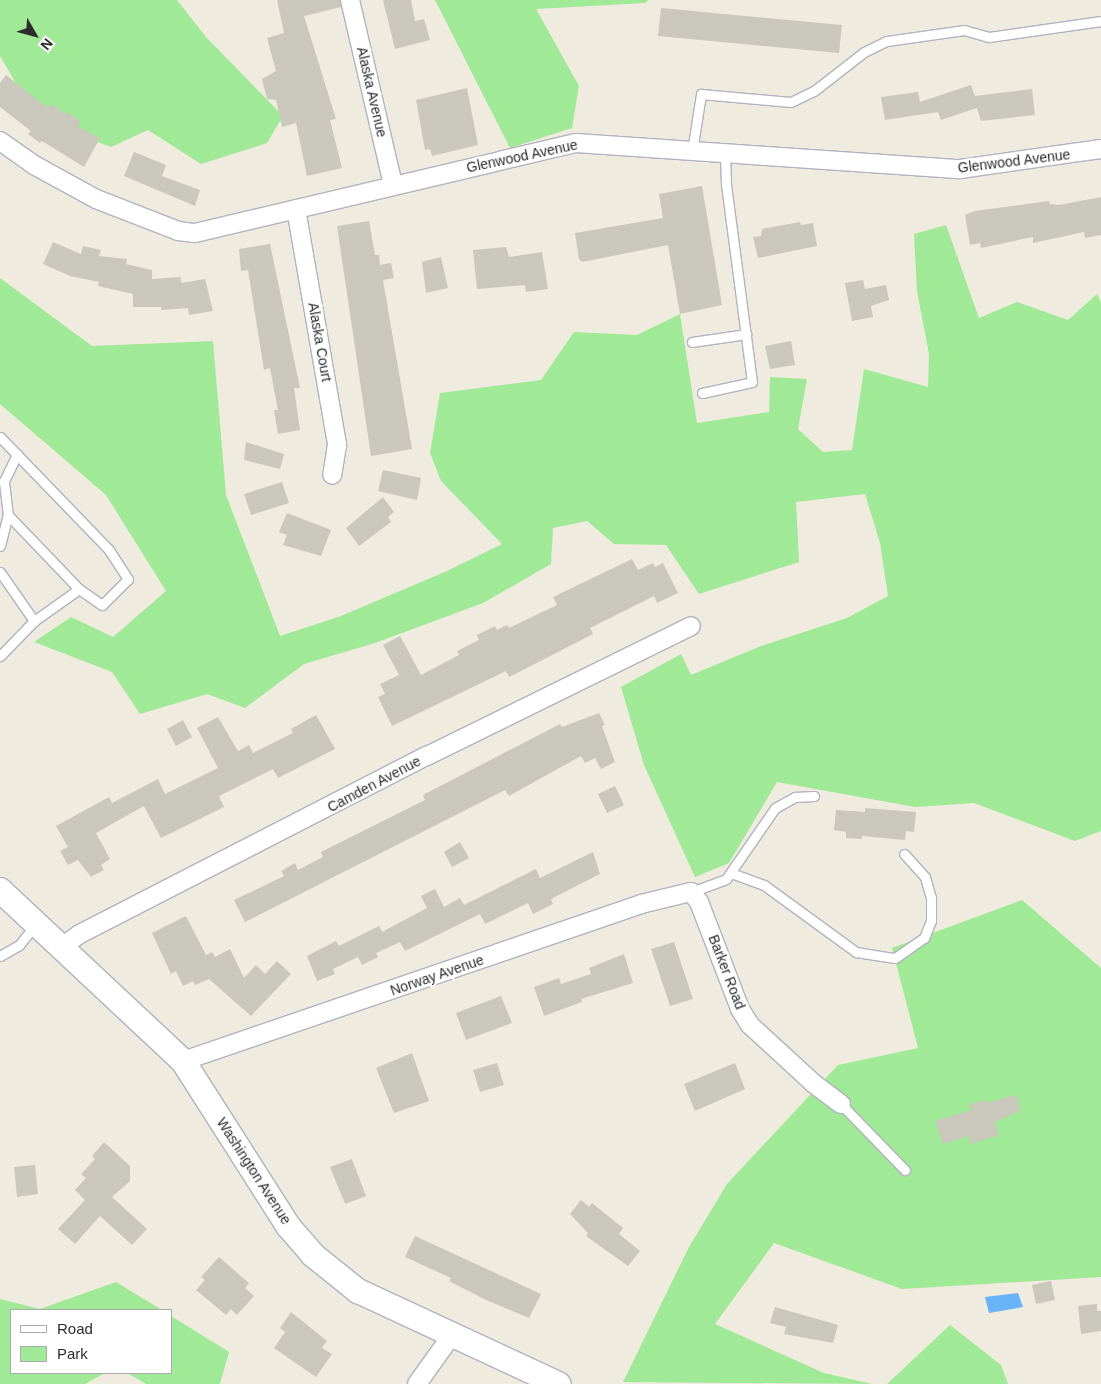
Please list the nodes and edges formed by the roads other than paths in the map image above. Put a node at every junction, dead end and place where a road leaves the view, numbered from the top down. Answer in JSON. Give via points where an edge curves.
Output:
{"nodes":[{"id":1,"x":350,"y":0,"type":"edge"},
{"id":2,"x":1101,"y":21,"type":"edge"},
{"id":3,"x":0,"y":141,"type":"edge"},
{"id":4,"x":1101,"y":149,"type":"edge"},
{"id":5,"x":692,"y":151,"type":"junction"},
{"id":6,"x":725,"y":154,"type":"junction"},
{"id":7,"x":393,"y":184,"type":"junction"},
{"id":8,"x":296,"y":209,"type":"junction"},
{"id":9,"x":746,"y":334,"type":"junction"},
{"id":10,"x":692,"y":342,"type":"dead end"},
{"id":11,"x":702,"y":393,"type":"dead end"},
{"id":12,"x":0,"y":437,"type":"edge"},
{"id":13,"x":17,"y":454,"type":"junction"},
{"id":14,"x":332,"y":475,"type":"dead end"},
{"id":15,"x":2,"y":480,"type":"edge"},
{"id":16,"x":8,"y":516,"type":"junction"},
{"id":17,"x":0,"y":546,"type":"edge"},
{"id":18,"x":0,"y":572,"type":"edge"},
{"id":19,"x":79,"y":589,"type":"junction"},
{"id":20,"x":34,"y":621,"type":"junction"},
{"id":21,"x":691,"y":626,"type":"dead end"},
{"id":22,"x":0,"y":656,"type":"edge"},
{"id":23,"x":814,"y":796,"type":"dead end"},
{"id":24,"x":904,"y":854,"type":"dead end"},
{"id":25,"x":731,"y":873,"type":"junction"},
{"id":26,"x":0,"y":890,"type":"edge"},
{"id":27,"x":691,"y":892,"type":"junction"},
{"id":28,"x":36,"y":924,"type":"junction"},
{"id":29,"x":60,"y":948,"type":"junction"},
{"id":30,"x":0,"y":956,"type":"edge"},
{"id":31,"x":184,"y":1061,"type":"junction"},
{"id":32,"x":841,"y":1104,"type":"joint"},
{"id":33,"x":905,"y":1170,"type":"dead end"},
{"id":34,"x":452,"y":1335,"type":"junction"},
{"id":35,"x":417,"y":1384,"type":"edge"},
{"id":36,"x":558,"y":1384,"type":"edge"}],
"edges":[{"from":1,"to":7,"type":"street","name":"Alaska Avenue"},
{"from":2,"to":5,"type":"lane","via":[[989,37],[964,30],[887,41],[864,52],[814,91],[791,102],[701,94]]},
{"from":3,"to":8,"type":"street","name":"Glenwood Avenue","via":[[34,165],[96,198],[178,231],[195,233]]},
{"from":4,"to":6,"type":"street","name":"Glenwood Avenue","via":[[960,169]]},
{"from":5,"to":6,"type":"street","name":"Glenwood Avenue"},
{"from":5,"to":7,"type":"street","name":"Glenwood Avenue","via":[[576,143]]},
{"from":6,"to":9,"type":"lane"},
{"from":7,"to":8,"type":"street","name":"Glenwood Avenue"},
{"from":8,"to":14,"type":"street","name":"Alaska Court","via":[[337,445]]},
{"from":9,"to":10,"type":"lane"},
{"from":9,"to":11,"type":"lane","via":[[752,382]]},
{"from":12,"to":13,"type":"lane"},
{"from":13,"to":15,"type":"lane"},
{"from":13,"to":19,"type":"lane","via":[[109,550],[128,579],[102,605]]},
{"from":15,"to":16,"type":"lane"},
{"from":16,"to":17,"type":"lane"},
{"from":16,"to":19,"type":"lane"},
{"from":18,"to":20,"type":"lane"},
{"from":19,"to":20,"type":"lane"},
{"from":20,"to":22,"type":"lane"},
{"from":21,"to":29,"type":"street","name":"Camden Avenue","via":[[428,756],[80,934]]},
{"from":23,"to":25,"type":"lane","via":[[795,797],[775,808]]},
{"from":24,"to":25,"type":"lane","via":[[925,877],[931,898],[931,921],[924,938],[895,958],[856,952],[764,885]]},
{"from":25,"to":27,"type":"lane","via":[[718,883]]},
{"from":26,"to":28,"type":"street","name":"Washington Avenue"},
{"from":27,"to":31,"type":"street","name":"Norway Avenue","via":[[641,904]]},
{"from":27,"to":32,"type":"street","name":"Barker Road","via":[[699,902],[740,1009],[750,1025],[812,1083]]},
{"from":28,"to":29,"type":"street","name":"Washington Avenue"},
{"from":28,"to":30,"type":"lane","via":[[19,945]]},
{"from":29,"to":31,"type":"street","name":"Washington Avenue"},
{"from":31,"to":34,"type":"street","name":"Washington Avenue","via":[[288,1226],[313,1255],[358,1291]]},
{"from":32,"to":33,"type":"lane"},
{"from":34,"to":35,"type":"street"},
{"from":34,"to":36,"type":"street","name":"Washington Avenue"}]}
